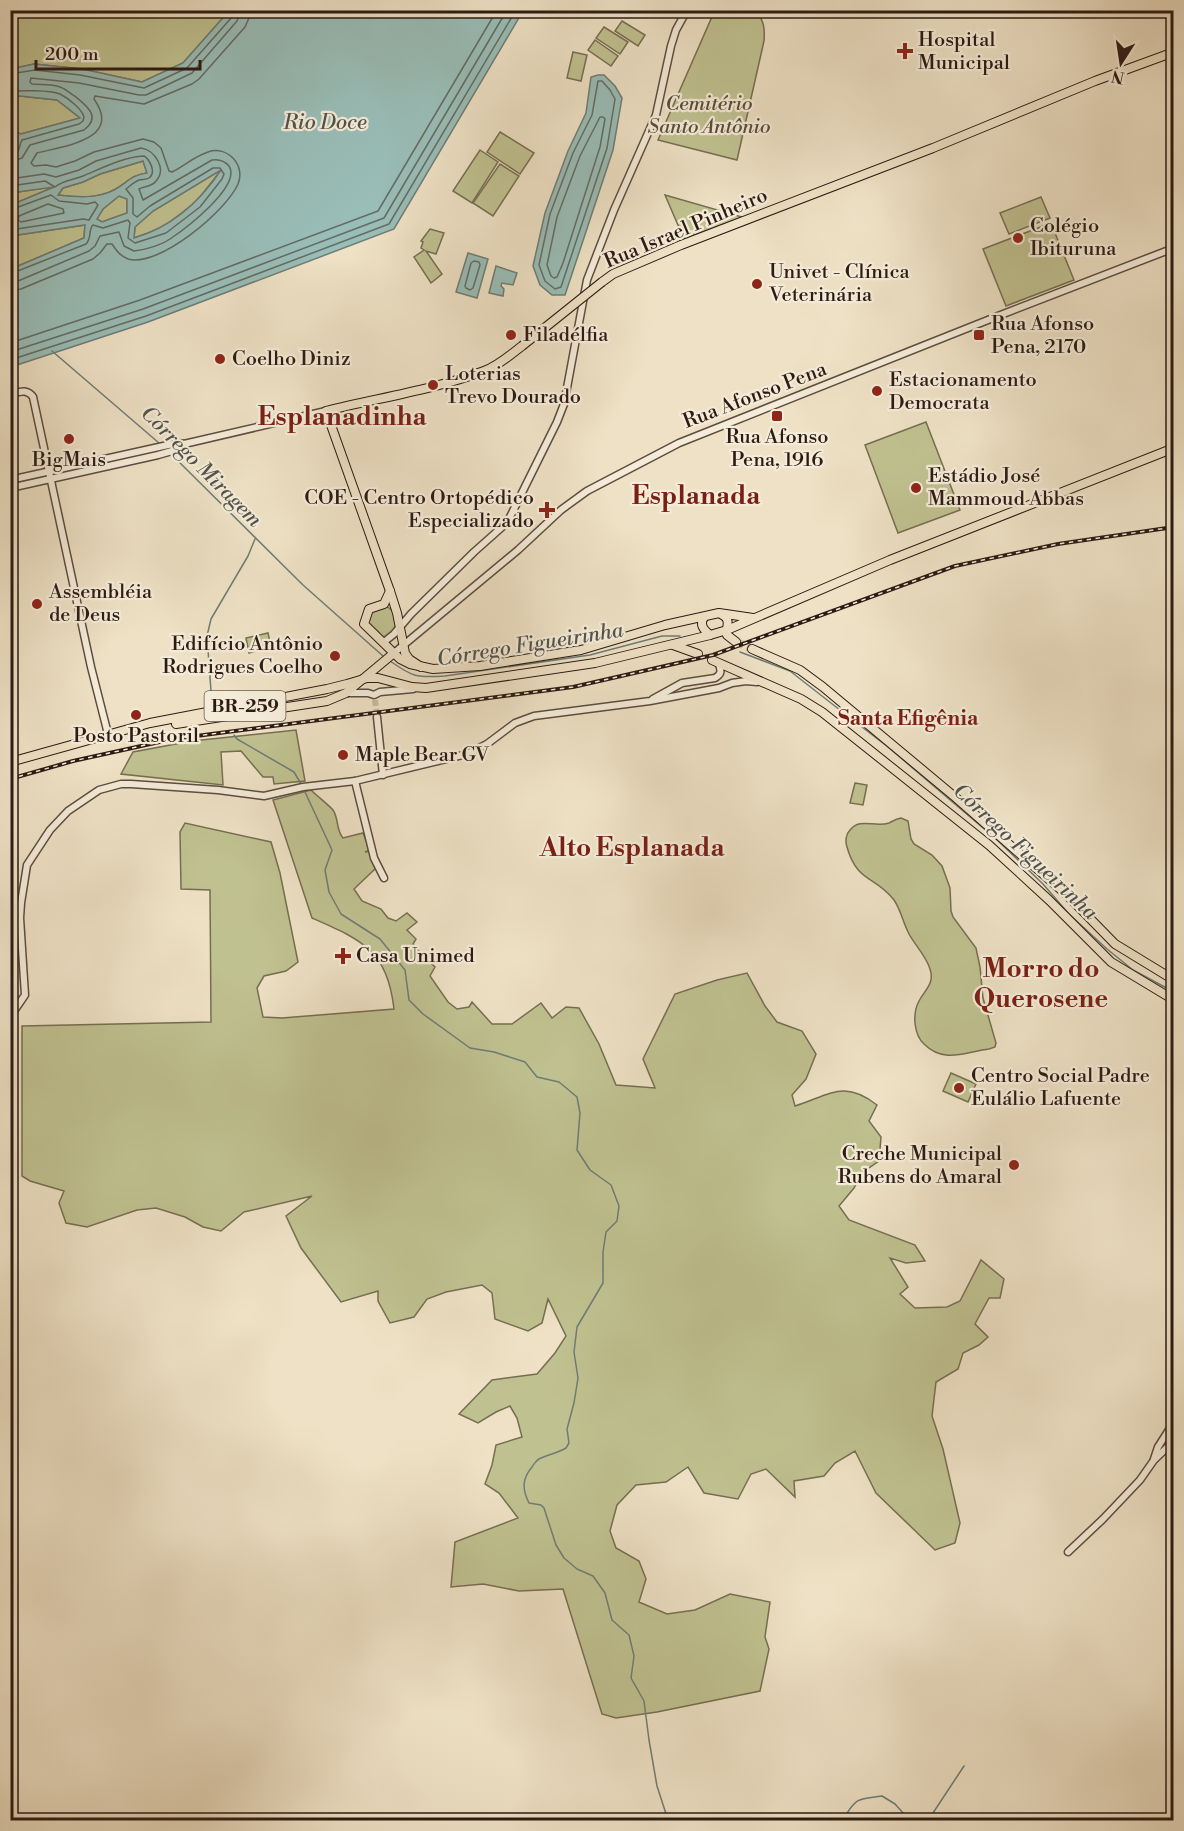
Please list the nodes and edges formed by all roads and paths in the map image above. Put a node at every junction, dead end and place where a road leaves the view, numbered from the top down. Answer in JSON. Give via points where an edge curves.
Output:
{"nodes":[{"id":1,"x":687,"y":10,"type":"edge"},
{"id":2,"x":1173,"y":52,"type":"edge"},
{"id":3,"x":1173,"y":248,"type":"edge"},
{"id":4,"x":10,"y":394,"type":"edge"},
{"id":5,"x":326,"y":411,"type":"junction"},
{"id":6,"x":169,"y":448,"type":"junction"},
{"id":7,"x":1173,"y":448,"type":"edge"},
{"id":8,"x":48,"y":471,"type":"junction"},
{"id":9,"x":50,"y":479,"type":"junction"},
{"id":10,"x":10,"y":480,"type":"edge"},
{"id":11,"x":10,"y":488,"type":"edge"},
{"id":12,"x":390,"y":591,"type":"junction"},
{"id":13,"x":384,"y":604,"type":"junction"},
{"id":14,"x":397,"y":613,"type":"junction"},
{"id":15,"x":719,"y":613,"type":"junction"},
{"id":16,"x":411,"y":614,"type":"junction"},
{"id":17,"x":705,"y":617,"type":"junction"},
{"id":18,"x":754,"y":619,"type":"junction"},
{"id":19,"x":399,"y":628,"type":"junction"},
{"id":20,"x":727,"y":630,"type":"junction"},
{"id":21,"x":710,"y":636,"type":"junction"},
{"id":22,"x":384,"y":642,"type":"junction"},
{"id":23,"x":736,"y":642,"type":"tunnel mouth"},
{"id":24,"x":674,"y":645,"type":"junction"},
{"id":25,"x":403,"y":646,"type":"junction"},
{"id":26,"x":752,"y":649,"type":"tunnel mouth"},
{"id":27,"x":393,"y":654,"type":"junction"},
{"id":28,"x":698,"y":654,"type":"dead end"},
{"id":29,"x":583,"y":657,"type":"junction"},
{"id":30,"x":716,"y":662,"type":"joint"},
{"id":31,"x":421,"y":667,"type":"junction"},
{"id":32,"x":367,"y":678,"type":"junction"},
{"id":33,"x":763,"y":682,"type":"junction"},
{"id":34,"x":426,"y":688,"type":"junction"},
{"id":35,"x":346,"y":693,"type":"junction"},
{"id":36,"x":289,"y":696,"type":"junction"},
{"id":37,"x":650,"y":700,"type":"junction"},
{"id":38,"x":291,"y":706,"type":"junction"},
{"id":39,"x":377,"y":717,"type":"tunnel mouth"},
{"id":40,"x":142,"y":726,"type":"junction"},
{"id":41,"x":108,"y":734,"type":"junction"},
{"id":42,"x":10,"y":762,"type":"edge"},
{"id":43,"x":383,"y":775,"type":"junction"},
{"id":44,"x":355,"y":781,"type":"junction"},
{"id":45,"x":955,"y":796,"type":"junction"},
{"id":46,"x":945,"y":808,"type":"junction"},
{"id":47,"x":384,"y":878,"type":"dead end"},
{"id":48,"x":1173,"y":980,"type":"edge"},
{"id":49,"x":1173,"y":1000,"type":"edge"},
{"id":50,"x":10,"y":1017,"type":"edge"},
{"id":51,"x":10,"y":1140,"type":"edge"},
{"id":52,"x":10,"y":1170,"type":"edge"},
{"id":53,"x":1173,"y":1422,"type":"edge"},
{"id":54,"x":1173,"y":1441,"type":"edge"},
{"id":55,"x":1154,"y":1460,"type":"junction"},
{"id":56,"x":1068,"y":1552,"type":"dead end"}],
"edges":[{"from":1,"to":16,"type":"street","via":[[671,46],[656,115],[588,280],[557,422],[501,528]]},
{"from":2,"to":5,"type":"main road","name":"Rua Israel Pinheiro","bridge":true,"via":[[613,274],[485,371]]},
{"from":3,"to":25,"type":"street","name":"Rua Afonso Pena","via":[[727,424],[648,459],[587,491],[561,510]]},
{"from":4,"to":8,"type":"street","via":[[25,391],[33,397]]},
{"from":5,"to":6,"type":"street","name":"Rua Israel Pinheiro","via":[[184,444],[179,449]]},
{"from":5,"to":12,"type":"main road"},
{"from":6,"to":8,"type":"street","name":"Rua Israel Pinheiro"},
{"from":6,"to":9,"type":"street","name":"Rua Israel Pinheiro","via":[[158,455]]},
{"from":7,"to":18,"type":"main road","via":[[890,560]]},
{"from":8,"to":9,"type":"street"},
{"from":8,"to":10,"type":"street","name":"Rua Israel Pinheiro"},
{"from":9,"to":11,"type":"street","name":"Rua Israel Pinheiro"},
{"from":9,"to":41,"type":"street"},
{"from":12,"to":13,"type":"main road"},
{"from":12,"to":14,"type":"main road"},
{"from":13,"to":14,"type":"street"},
{"from":13,"to":22,"type":"main road","via":[[369,609],[364,624]]},
{"from":14,"to":16,"type":"street"},
{"from":14,"to":19,"type":"main road"},
{"from":15,"to":17,"type":"main road"},
{"from":15,"to":18,"type":"main road"},
{"from":15,"to":20,"type":"main road","via":[[728,619]]},
{"from":16,"to":19,"type":"street"},
{"from":17,"to":21,"type":"main road","via":[[703,627]]},
{"from":17,"to":29,"type":"main road","via":[[665,625]]},
{"from":18,"to":20,"type":"main road"},
{"from":19,"to":22,"type":"street"},
{"from":19,"to":25,"type":"main road"},
{"from":20,"to":21,"type":"main road"},
{"from":20,"to":23,"type":"main road","via":[[728,637]]},
{"from":21,"to":24,"type":"main road"},
{"from":22,"to":27,"type":"main road"},
{"from":24,"to":28,"type":"main road"},
{"from":24,"to":29,"type":"main road"},
{"from":25,"to":27,"type":"street","name":"Rua Afonso Pena"},
{"from":25,"to":31,"type":"main road","via":[[409,659]]},
{"from":26,"to":45,"type":"main road","via":[[807,674]]},
{"from":27,"to":31,"type":"main road"},
{"from":27,"to":32,"type":"main road","number":"BR-259"},
{"from":29,"to":31,"type":"main road","via":[[439,669]]},
{"from":29,"to":34,"type":"main road"},
{"from":30,"to":33,"type":"main road"},
{"from":30,"to":37,"type":"street","via":[[721,671],[715,678],[682,683]]},
{"from":32,"to":34,"type":"main road"},
{"from":32,"to":35,"type":"main road","number":"BR-259"},
{"from":32,"to":36,"type":"main road","number":"BR-259"},
{"from":33,"to":37,"type":"street","via":[[746,681]]},
{"from":33,"to":46,"type":"main road","via":[[822,712]]},
{"from":34,"to":35,"type":"street","via":[[380,692],[374,697],[368,693]]},
{"from":35,"to":38,"type":"main road","number":"BR-259","via":[[327,701]]},
{"from":36,"to":38,"type":"main road"},
{"from":36,"to":40,"type":"main road","number":"BR-259"},
{"from":37,"to":43,"type":"street","via":[[523,718],[477,750]]},
{"from":38,"to":40,"type":"main road","number":"BR-259"},
{"from":39,"to":43,"type":"street"},
{"from":40,"to":41,"type":"main road","number":"BR-259"},
{"from":41,"to":42,"type":"main road","number":"BR-259"},
{"from":43,"to":44,"type":"street"},
{"from":44,"to":47,"type":"street","via":[[374,858]]},
{"from":44,"to":50,"type":"street","via":[[264,796],[121,784],[99,790],[68,811],[50,830],[27,866],[20,918],[25,995]]},
{"from":45,"to":46,"type":"main road"},
{"from":45,"to":48,"type":"main road","via":[[1067,895],[1115,944]]},
{"from":46,"to":49,"type":"main road","via":[[1049,900],[1111,962]]},
{"from":51,"to":52,"type":"street"},
{"from":53,"to":55,"type":"street"},
{"from":54,"to":55,"type":"street"},
{"from":55,"to":56,"type":"street","via":[[1104,1519]]}]}
